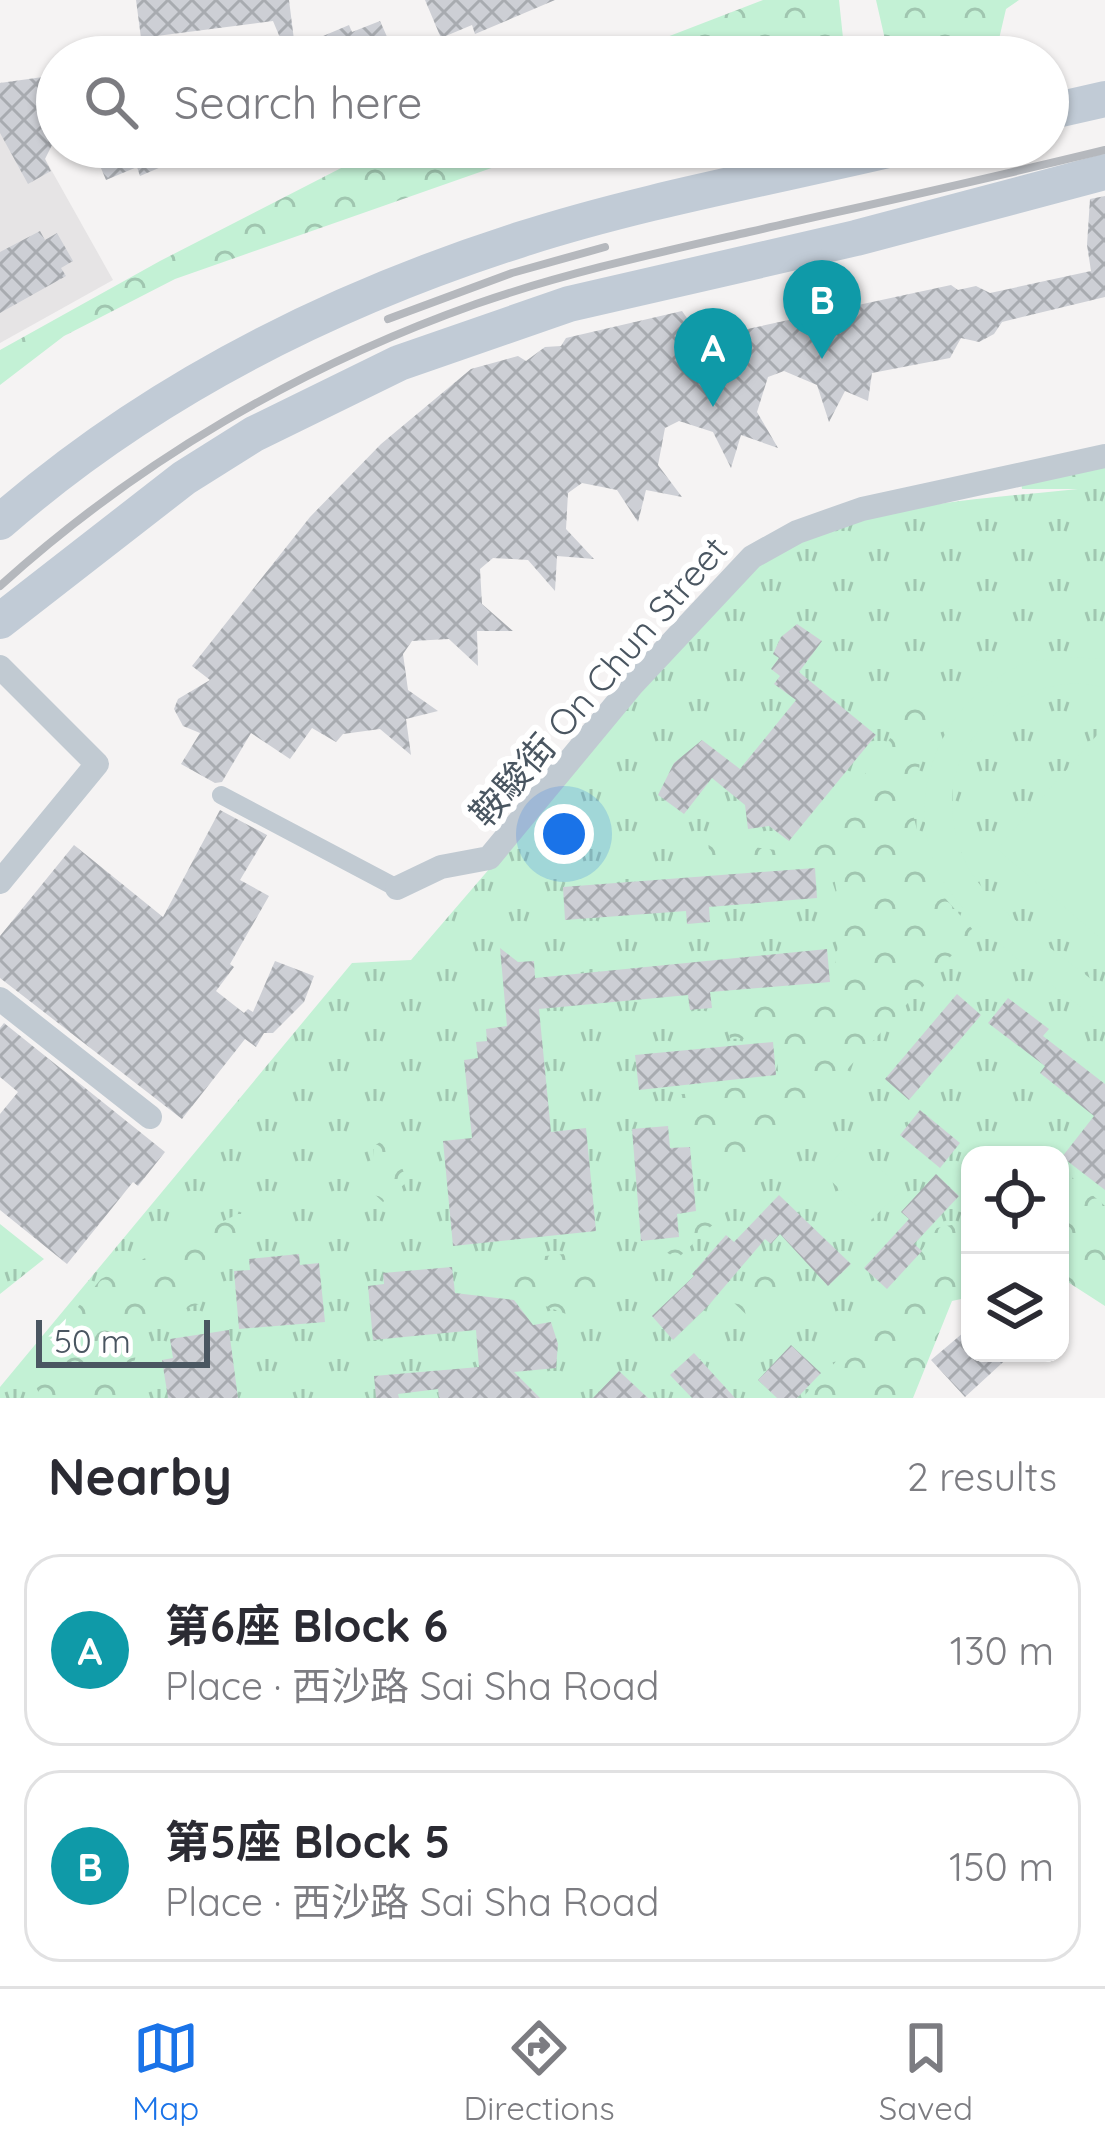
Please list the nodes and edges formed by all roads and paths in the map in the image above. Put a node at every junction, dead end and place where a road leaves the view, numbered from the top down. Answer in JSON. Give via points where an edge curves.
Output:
{"nodes":[{"id":1,"x":1105,"y":99,"type":"edge"},
{"id":2,"x":1069,"y":107,"type":"edge"},
{"id":3,"x":815,"y":168,"type":"edge"},
{"id":4,"x":1105,"y":172,"type":"edge"},
{"id":5,"x":1105,"y":456,"type":"edge"},
{"id":6,"x":35,"y":491,"type":"junction"},
{"id":7,"x":0,"y":505,"type":"edge"},
{"id":8,"x":0,"y":522,"type":"edge"},
{"id":9,"x":0,"y":621,"type":"edge"},
{"id":10,"x":0,"y":667,"type":"edge"},
{"id":11,"x":221,"y":795,"type":"dead end"},
{"id":12,"x":0,"y":883,"type":"edge"},
{"id":13,"x":397,"y":888,"type":"joint"},
{"id":14,"x":0,"y":999,"type":"edge"},
{"id":15,"x":150,"y":1118,"type":"dead end"}],
"edges":[{"from":1,"to":2,"type":"main road"},
{"from":3,"to":6,"type":"main road","via":[[523,239],[408,278],[170,395]]},
{"from":4,"to":9,"type":"main road","via":[[569,304],[399,363],[184,478]]},
{"from":5,"to":13,"type":"street","name":"鞍駿街 On Chun Street","via":[[862,508],[752,557],[632,685],[489,858],[441,867]]},
{"from":6,"to":7,"type":"main road"},
{"from":6,"to":8,"type":"main road"},
{"from":10,"to":12,"type":"street","via":[[98,764]]},
{"from":11,"to":13,"type":"street"},
{"from":14,"to":15,"type":"street"}]}
